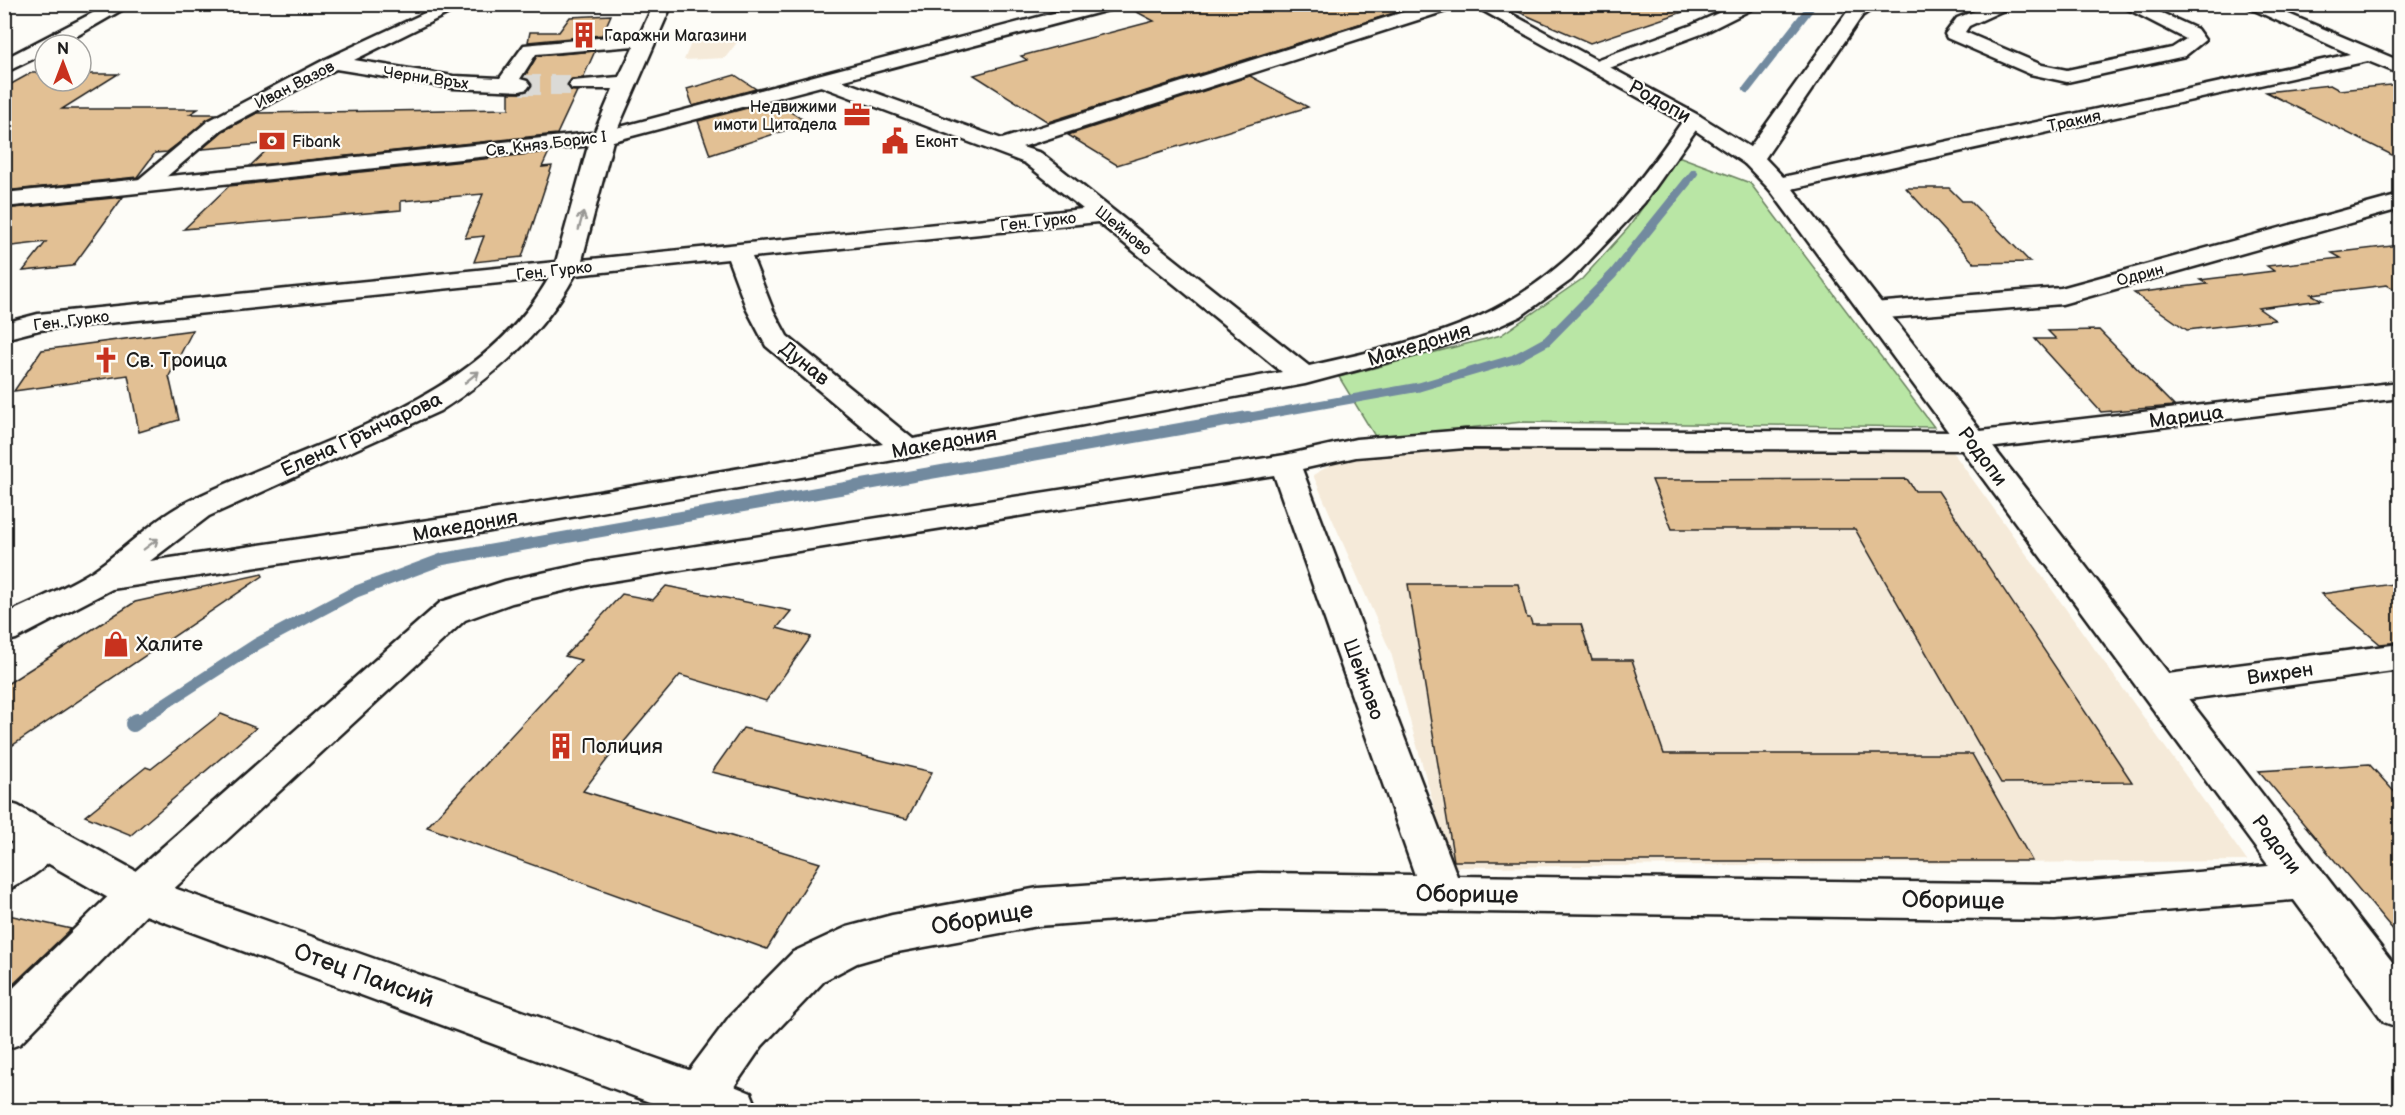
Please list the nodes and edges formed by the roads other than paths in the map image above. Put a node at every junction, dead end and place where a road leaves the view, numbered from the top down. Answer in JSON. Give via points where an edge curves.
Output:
{"nodes":[{"id":1,"x":124,"y":4,"type":"edge"},
{"id":2,"x":459,"y":4,"type":"edge"},
{"id":3,"x":663,"y":4,"type":"edge"},
{"id":4,"x":1110,"y":4,"type":"edge"},
{"id":5,"x":1449,"y":4,"type":"edge"},
{"id":6,"x":1479,"y":4,"type":"edge"},
{"id":7,"x":1754,"y":4,"type":"edge"},
{"id":8,"x":1872,"y":4,"type":"edge"},
{"id":9,"x":2009,"y":4,"type":"edge"},
{"id":10,"x":2126,"y":4,"type":"edge"},
{"id":11,"x":2249,"y":4,"type":"edge"},
{"id":12,"x":1081,"y":8,"type":"edge"},
{"id":13,"x":69,"y":33,"type":"edge"},
{"id":14,"x":647,"y":39,"type":"junction"},
{"id":15,"x":33,"y":52,"type":"edge"},
{"id":16,"x":2370,"y":55,"type":"junction"},
{"id":17,"x":333,"y":63,"type":"junction"},
{"id":18,"x":1597,"y":66,"type":"junction"},
{"id":19,"x":4,"y":67,"type":"edge"},
{"id":20,"x":2400,"y":68,"type":"edge"},
{"id":21,"x":822,"y":80,"type":"junction"},
{"id":22,"x":628,"y":82,"type":"junction"},
{"id":23,"x":579,"y":85,"type":"tunnel mouth"},
{"id":24,"x":1693,"y":120,"type":"junction"},
{"id":25,"x":602,"y":138,"type":"junction"},
{"id":26,"x":1002,"y":146,"type":"junction"},
{"id":27,"x":1754,"y":159,"type":"junction"},
{"id":28,"x":143,"y":185,"type":"junction"},
{"id":29,"x":1778,"y":185,"type":"junction"},
{"id":30,"x":4,"y":200,"type":"edge"},
{"id":31,"x":2400,"y":202,"type":"edge"},
{"id":32,"x":1105,"y":214,"type":"junction"},
{"id":33,"x":738,"y":253,"type":"junction"},
{"id":34,"x":566,"y":269,"type":"junction"},
{"id":35,"x":1874,"y":311,"type":"junction"},
{"id":36,"x":4,"y":331,"type":"edge"},
{"id":37,"x":1305,"y":376,"type":"junction"},
{"id":38,"x":2400,"y":390,"type":"edge"},
{"id":39,"x":1972,"y":441,"type":"junction"},
{"id":40,"x":907,"y":449,"type":"junction"},
{"id":41,"x":1285,"y":464,"type":"junction"},
{"id":42,"x":104,"y":579,"type":"junction"},
{"id":43,"x":4,"y":630,"type":"edge"},
{"id":44,"x":2400,"y":657,"type":"edge"},
{"id":45,"x":2160,"y":689,"type":"junction"},
{"id":46,"x":4,"y":818,"type":"edge"},
{"id":47,"x":46,"y":840,"type":"junction"},
{"id":48,"x":4,"y":873,"type":"edge"},
{"id":49,"x":2305,"y":881,"type":"junction"},
{"id":50,"x":139,"y":894,"type":"junction"},
{"id":51,"x":1443,"y":894,"type":"junction"},
{"id":52,"x":2400,"y":1007,"type":"edge"},
{"id":53,"x":4,"y":1029,"type":"edge"},
{"id":54,"x":716,"y":1104,"type":"edge"}],
"edges":[{"from":1,"to":13,"type":"street"},
{"from":2,"to":17,"type":"street","name":"Иван Вазов"},
{"from":3,"to":14,"type":"street","name":"Елена Грънчарова"},
{"from":4,"to":12,"type":"street","name":"Св. Княз Борис I"},
{"from":5,"to":26,"type":"street"},
{"from":6,"to":18,"type":"street","name":"Родопи"},
{"from":7,"to":18,"type":"street"},
{"from":8,"to":27,"type":"street","via":[[1856,12]]},
{"from":9,"to":10,"type":"street","via":[[1963,22],[1954,34],[2037,70],[2067,76],[2178,52],[2196,40],[2191,33]]},
{"from":11,"to":16,"type":"street"},
{"from":12,"to":21,"type":"street","name":"Св. Княз Борис I"},
{"from":14,"to":17,"type":"street","name":"Черни Връх","via":[[531,50],[524,54],[512,85],[453,82]]},
{"from":14,"to":22,"type":"street","name":"Елена Грънчарова"},
{"from":15,"to":19,"type":"street"},
{"from":16,"to":20,"type":"street"},
{"from":16,"to":29,"type":"street","name":"Тракия"},
{"from":17,"to":28,"type":"street","name":"Иван Вазов","via":[[216,125]]},
{"from":18,"to":24,"type":"street","name":"Родопи"},
{"from":21,"to":25,"type":"street","name":"Св. Княз Борис I"},
{"from":21,"to":26,"type":"street","name":"Шейново"},
{"from":22,"to":23,"type":"street"},
{"from":22,"to":25,"type":"street","name":"Елена Грънчарова"},
{"from":24,"to":27,"type":"street","name":"Родопи"},
{"from":24,"to":37,"type":"street","name":"Македония","via":[[1678,145],[1578,262],[1517,308],[1470,330]]},
{"from":25,"to":28,"type":"street","name":"Св. Княз Борис I"},
{"from":34,"to":25,"type":"street","name":"Елена Грънчарова","one_way":true},
{"from":26,"to":32,"type":"street","name":"Шейново","via":[[1033,158]]},
{"from":27,"to":29,"type":"street","name":"Родопи"},
{"from":28,"to":30,"type":"street","name":"Св. Княз Борис I"},
{"from":29,"to":35,"type":"street","name":"Родопи"},
{"from":31,"to":35,"type":"street","name":"Одрин","via":[[2062,296]]},
{"from":32,"to":33,"type":"street","name":"Ген. Гурко"},
{"from":32,"to":37,"type":"street","name":"Шейново"},
{"from":33,"to":34,"type":"street","name":"Ген. Гурко"},
{"from":33,"to":40,"type":"street","name":"Дунав","via":[[776,339]]},
{"from":34,"to":36,"type":"street","name":"Ген. Гурко","via":[[38,322]]},
{"from":42,"to":34,"type":"street","name":"Елена Грънчарова","one_way":true,"via":[[198,509],[430,405],[459,387],[532,321]]},
{"from":35,"to":39,"type":"street","name":"Родопи"},
{"from":37,"to":40,"type":"street","name":"Македония"},
{"from":38,"to":39,"type":"street","name":"Марица"},
{"from":39,"to":41,"type":"street","name":"Марица","via":[[1465,439],[1356,448]]},
{"from":39,"to":45,"type":"street","name":"Родопи"},
{"from":40,"to":42,"type":"street","name":"Македония","via":[[317,550]]},
{"from":41,"to":50,"type":"street","name":"Марица","via":[[593,573],[506,593],[453,611]]},
{"from":41,"to":51,"type":"street","name":"Шейново"},
{"from":42,"to":43,"type":"street","name":"Елена Грънчарова"},
{"from":44,"to":45,"type":"street","name":"Вихрен"},
{"from":45,"to":49,"type":"street","name":"Родопи"},
{"from":46,"to":47,"type":"street","name":"Отец Паисий"},
{"from":47,"to":48,"type":"street"},
{"from":47,"to":50,"type":"street","name":"Отец Паисий"},
{"from":49,"to":51,"type":"street","name":"Оборище","via":[[2055,902]]},
{"from":49,"to":52,"type":"street","name":"Родопи"},
{"from":50,"to":53,"type":"street","name":"Марица"},
{"from":50,"to":54,"type":"street","name":"Отец Паисий"},
{"from":51,"to":54,"type":"street","name":"Оборище","via":[[1258,891],[1038,908],[847,946],[809,966],[746,1031]]}]}
